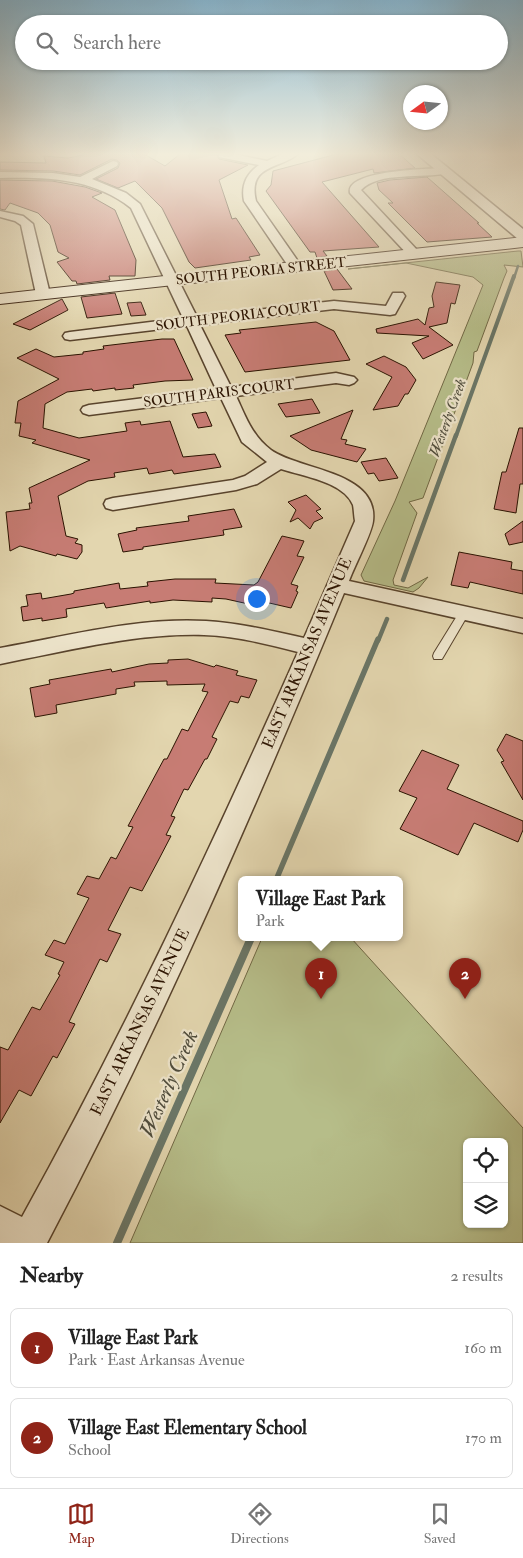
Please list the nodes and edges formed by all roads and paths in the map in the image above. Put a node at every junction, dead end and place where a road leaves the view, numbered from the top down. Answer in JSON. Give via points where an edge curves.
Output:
{"nodes":[{"id":1,"x":139,"y":212,"type":"edge"},
{"id":2,"x":259,"y":212,"type":"edge"},
{"id":3,"x":374,"y":212,"type":"edge"},
{"id":4,"x":494,"y":212,"type":"edge"},
{"id":5,"x":0,"y":214,"type":"edge"},
{"id":6,"x":523,"y":236,"type":"edge"},
{"id":7,"x":523,"y":242,"type":"edge"},
{"id":8,"x":414,"y":254,"type":"junction"},
{"id":9,"x":296,"y":267,"type":"junction"},
{"id":10,"x":173,"y":280,"type":"junction"},
{"id":11,"x":43,"y":294,"type":"junction"},
{"id":12,"x":398,"y":296,"type":"dead end"},
{"id":13,"x":0,"y":299,"type":"edge"},
{"id":14,"x":193,"y":322,"type":"junction"},
{"id":15,"x":70,"y":336,"type":"dead end"},
{"id":16,"x":349,"y":380,"type":"dead end"},
{"id":17,"x":225,"y":392,"type":"junction"},
{"id":18,"x":89,"y":410,"type":"dead end"},
{"id":19,"x":280,"y":462,"type":"junction"},
{"id":20,"x":113,"y":504,"type":"dead end"},
{"id":21,"x":337,"y":585,"type":"junction"},
{"id":22,"x":464,"y":613,"type":"junction"},
{"id":23,"x":523,"y":626,"type":"edge"},
{"id":24,"x":310,"y":647,"type":"junction"},
{"id":25,"x":0,"y":656,"type":"edge"},
{"id":26,"x":438,"y":656,"type":"dead end"},
{"id":27,"x":19,"y":1236,"type":"edge"}],
"edges":[{"from":1,"to":10,"type":"street","name":"EAST ARKANSAS AVENUE"},
{"from":2,"to":9,"type":"street"},
{"from":3,"to":8,"type":"street"},
{"from":4,"to":6,"type":"street"},
{"from":5,"to":11,"type":"street","via":[[19,218],[27,224]]},
{"from":7,"to":8,"type":"main road","name":"SOUTH PEORIA STREET"},
{"from":8,"to":9,"type":"main road","name":"SOUTH PEORIA STREET"},
{"from":9,"to":10,"type":"main road","name":"SOUTH PEORIA STREET"},
{"from":10,"to":11,"type":"main road","name":"SOUTH PEORIA STREET"},
{"from":10,"to":14,"type":"street","name":"EAST ARKANSAS AVENUE"},
{"from":11,"to":13,"type":"main road","name":"SOUTH PEORIA STREET"},
{"from":12,"to":14,"type":"street","name":"SOUTH PEORIA COURT","via":[[390,311],[334,305]]},
{"from":14,"to":15,"type":"street","name":"SOUTH PEORIA COURT"},
{"from":14,"to":17,"type":"street","name":"EAST ARKANSAS AVENUE"},
{"from":16,"to":17,"type":"street","name":"SOUTH PARIS COURT","via":[[336,378]]},
{"from":17,"to":18,"type":"street","name":"SOUTH PARIS COURT"},
{"from":17,"to":19,"type":"street","name":"EAST ARKANSAS AVENUE","via":[[248,438]]},
{"from":19,"to":20,"type":"street","via":[[251,480],[236,485]]},
{"from":19,"to":21,"type":"street","name":"EAST ARKANSAS AVENUE","via":[[336,481],[355,494],[362,504],[364,521]]},
{"from":21,"to":22,"type":"street"},
{"from":21,"to":24,"type":"street","name":"EAST ARKANSAS AVENUE"},
{"from":22,"to":23,"type":"street"},
{"from":22,"to":26,"type":"lane"},
{"from":24,"to":25,"type":"street","via":[[229,630],[178,628],[126,633]]},
{"from":24,"to":27,"type":"street","name":"EAST ARKANSAS AVENUE","via":[[168,969]]}]}
